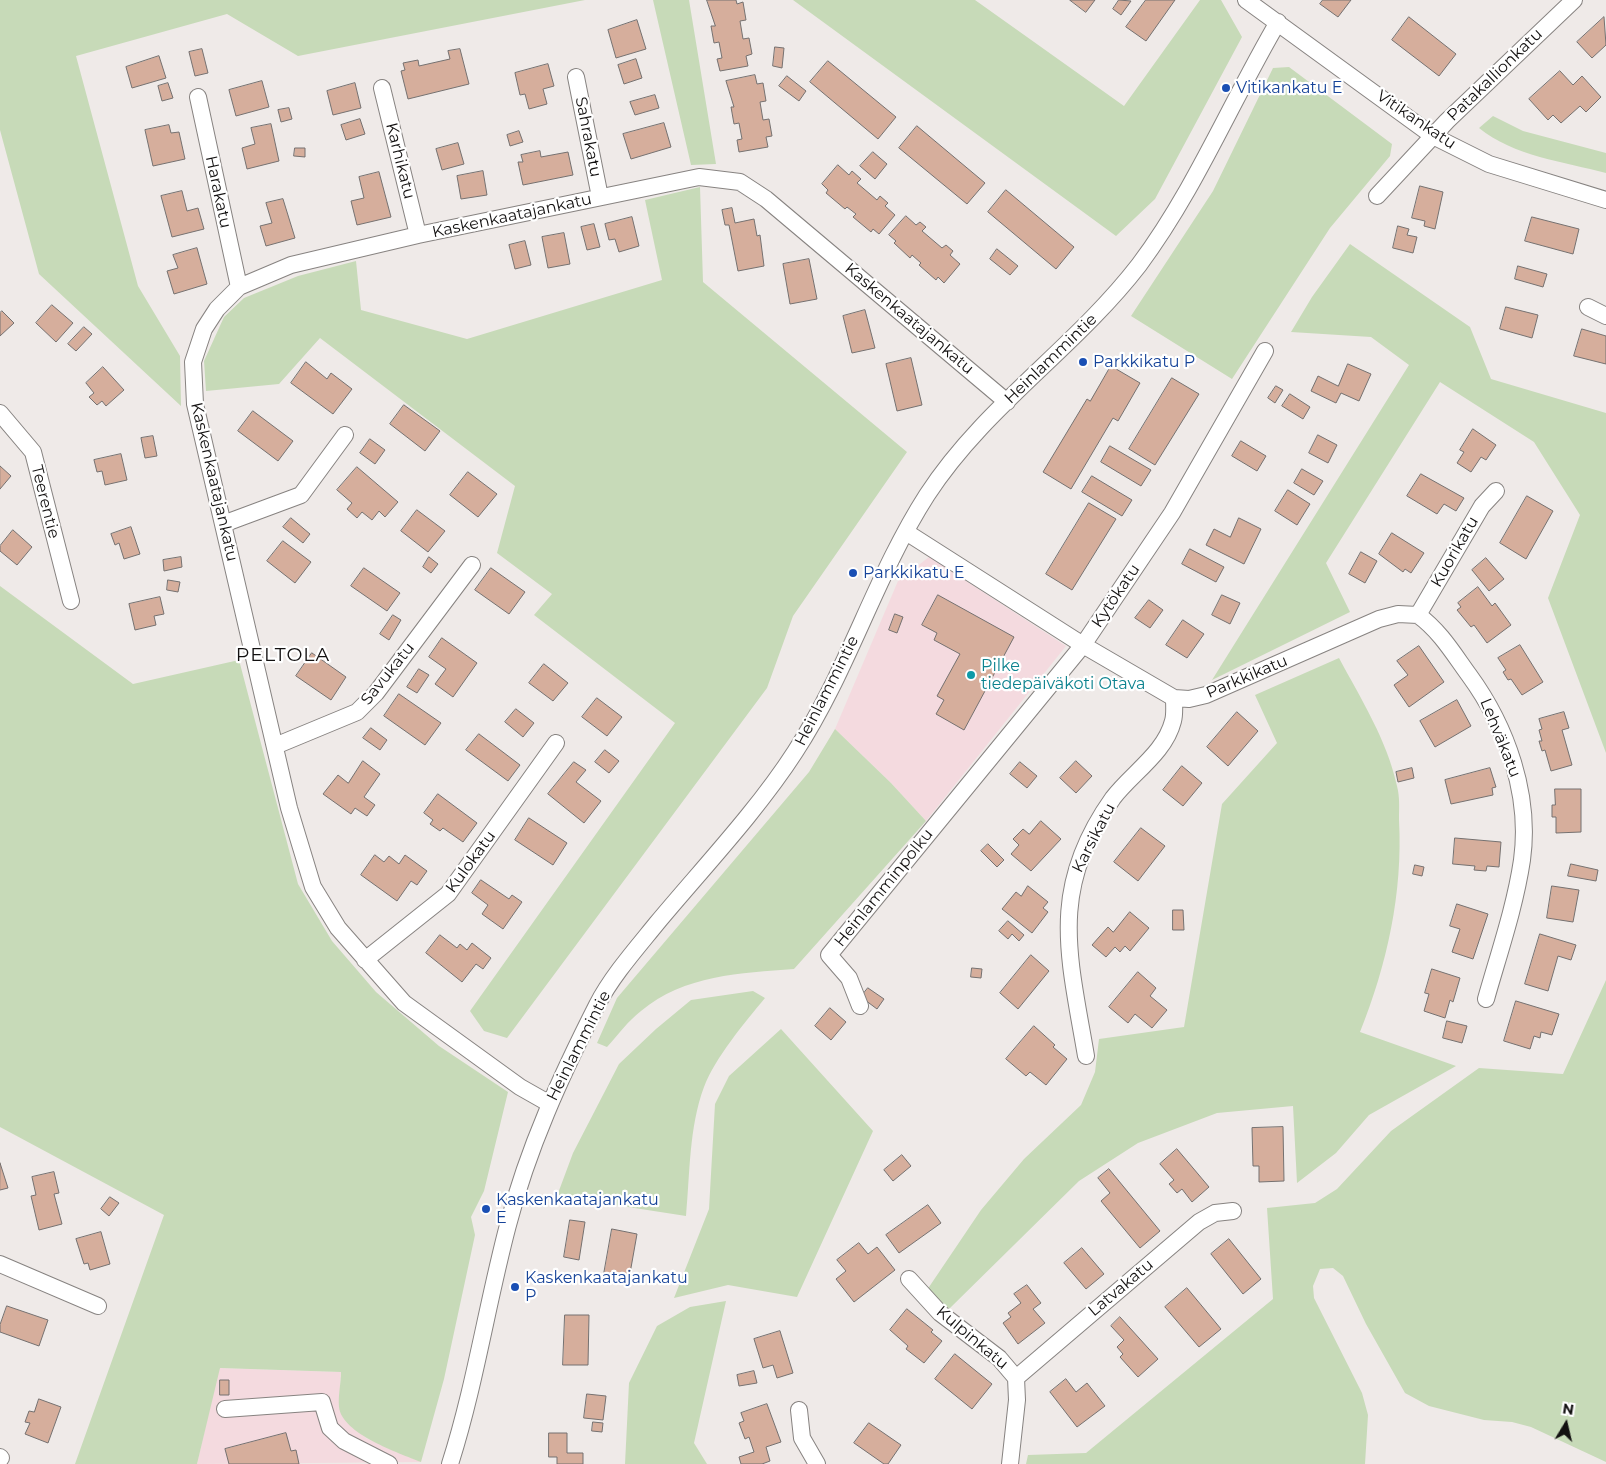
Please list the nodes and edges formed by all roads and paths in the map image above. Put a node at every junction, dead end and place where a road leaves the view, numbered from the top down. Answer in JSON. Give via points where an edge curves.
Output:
{"nodes":[{"id":1,"x":1246,"y":0,"type":"edge"},
{"id":2,"x":1574,"y":0,"type":"edge"},
{"id":3,"x":1278,"y":22,"type":"junction"},
{"id":4,"x":576,"y":77,"type":"dead end"},
{"id":5,"x":382,"y":88,"type":"dead end"},
{"id":6,"x":198,"y":97,"type":"dead end"},
{"id":7,"x":1433,"y":136,"type":"junction"},
{"id":8,"x":1377,"y":196,"type":"dead end"},
{"id":9,"x":600,"y":197,"type":"junction"},
{"id":10,"x":1606,"y":200,"type":"edge"},
{"id":11,"x":418,"y":235,"type":"junction"},
{"id":12,"x":239,"y":287,"type":"junction"},
{"id":13,"x":1588,"y":307,"type":"dead end"},
{"id":14,"x":1606,"y":316,"type":"edge"},
{"id":15,"x":1265,"y":352,"type":"dead end"},
{"id":16,"x":1007,"y":402,"type":"junction"},
{"id":17,"x":0,"y":413,"type":"edge"},
{"id":18,"x":345,"y":435,"type":"dead end"},
{"id":19,"x":1496,"y":491,"type":"dead end"},
{"id":20,"x":223,"y":524,"type":"junction"},
{"id":21,"x":906,"y":532,"type":"junction"},
{"id":22,"x":472,"y":565,"type":"dead end"},
{"id":23,"x":71,"y":601,"type":"dead end"},
{"id":24,"x":1418,"y":615,"type":"junction"},
{"id":25,"x":1083,"y":644,"type":"junction"},
{"id":26,"x":1174,"y":698,"type":"junction"},
{"id":27,"x":556,"y":744,"type":"dead end"},
{"id":28,"x":275,"y":746,"type":"junction"},
{"id":29,"x":939,"y":820,"type":"joint"},
{"id":30,"x":365,"y":960,"type":"junction"},
{"id":31,"x":1486,"y":999,"type":"dead end"},
{"id":32,"x":860,"y":1006,"type":"dead end"},
{"id":33,"x":1086,"y":1056,"type":"dead end"},
{"id":34,"x":550,"y":1104,"type":"junction"},
{"id":35,"x":1233,"y":1211,"type":"dead end"},
{"id":36,"x":0,"y":1264,"type":"edge"},
{"id":37,"x":909,"y":1279,"type":"dead end"},
{"id":38,"x":98,"y":1306,"type":"dead end"},
{"id":39,"x":1016,"y":1378,"type":"junction"},
{"id":40,"x":225,"y":1409,"type":"dead end"},
{"id":41,"x":799,"y":1410,"type":"dead end"},
{"id":42,"x":389,"y":1464,"type":"edge"},
{"id":43,"x":450,"y":1464,"type":"edge"},
{"id":44,"x":817,"y":1464,"type":"edge"},
{"id":45,"x":1010,"y":1464,"type":"edge"}],
"edges":[{"from":1,"to":3,"type":"street","name":"Vitikankatu"},
{"from":2,"to":7,"type":"street","name":"Patakallionkatu"},
{"from":3,"to":7,"type":"street","name":"Vitikankatu"},
{"from":3,"to":16,"type":"street","name":"Heinlammintie","via":[[1193,178],[1139,264],[1096,316]]},
{"from":4,"to":9,"type":"street","name":"Sahrakatu"},
{"from":5,"to":11,"type":"street","name":"Karhikatu"},
{"from":6,"to":12,"type":"street","name":"Harakatu"},
{"from":7,"to":8,"type":"street","name":"Patakallionkatu"},
{"from":7,"to":10,"type":"street","name":"Vitikankatu","via":[[1490,164]]},
{"from":9,"to":11,"type":"street","name":"Kaskenkaatajankatu"},
{"from":9,"to":16,"type":"street","name":"Kaskenkaatajankatu","via":[[699,177],[740,182],[766,199]]},
{"from":11,"to":12,"type":"street","name":"Kaskenkaatajankatu","via":[[291,265]]},
{"from":12,"to":20,"type":"street","name":"Kaskenkaatajankatu","via":[[217,308],[204,330],[193,362],[195,404]]},
{"from":13,"to":14,"type":"street"},
{"from":15,"to":25,"type":"street","name":"Kytökatu","via":[[1172,513]]},
{"from":16,"to":21,"type":"street","name":"Heinlammintie","via":[[949,465]]},
{"from":17,"to":23,"type":"street","name":"Teerentie","via":[[33,452]]},
{"from":18,"to":20,"type":"street","via":[[301,494]]},
{"from":19,"to":24,"type":"street","name":"Kuorikatu","via":[[1482,506]]},
{"from":20,"to":28,"type":"street","name":"Kaskenkaatajankatu"},
{"from":21,"to":25,"type":"street"},
{"from":21,"to":34,"type":"street","name":"Heinlammintie","via":[[818,714],[795,752],[642,941],[600,1000]]},
{"from":22,"to":28,"type":"street","name":"Savukatu","via":[[376,693],[357,712]]},
{"from":24,"to":26,"type":"street","name":"Parkkikatu","via":[[1398,614],[1379,620],[1206,695]]},
{"from":24,"to":31,"type":"street","name":"Lehväkatu","via":[[1434,627],[1484,696],[1518,778],[1522,858],[1517,890]]},
{"from":25,"to":26,"type":"street"},
{"from":25,"to":29,"type":"street","name":"Kytökatu"},
{"from":26,"to":33,"type":"street","name":"Karsikatu","via":[[1168,735],[1114,798],[1090,839],[1074,876],[1068,917],[1068,951]]},
{"from":27,"to":30,"type":"street","name":"Kulokatu","via":[[448,894]]},
{"from":28,"to":30,"type":"street","name":"Kaskenkaatajankatu","via":[[289,808],[313,887],[338,928]]},
{"from":29,"to":32,"type":"street","name":"Heinlamminpolku","via":[[829,955],[849,978]]},
{"from":30,"to":34,"type":"street","name":"Kaskenkaatajankatu","via":[[404,1003],[520,1088]]},
{"from":34,"to":43,"type":"street","name":"Heinlammintie","via":[[527,1160],[508,1224],[461,1430]]},
{"from":35,"to":39,"type":"street","name":"Latvakatu","via":[[1215,1213],[1199,1222]]},
{"from":36,"to":38,"type":"street"},
{"from":37,"to":39,"type":"street","name":"Kulpinkatu","via":[[940,1313],[999,1358]]},
{"from":39,"to":45,"type":"street","name":"Kulpinkatu","via":[[1017,1400]]},
{"from":40,"to":42,"type":"street","via":[[322,1402],[330,1428],[344,1441]]},
{"from":41,"to":44,"type":"street","via":[[802,1438]]}]}
